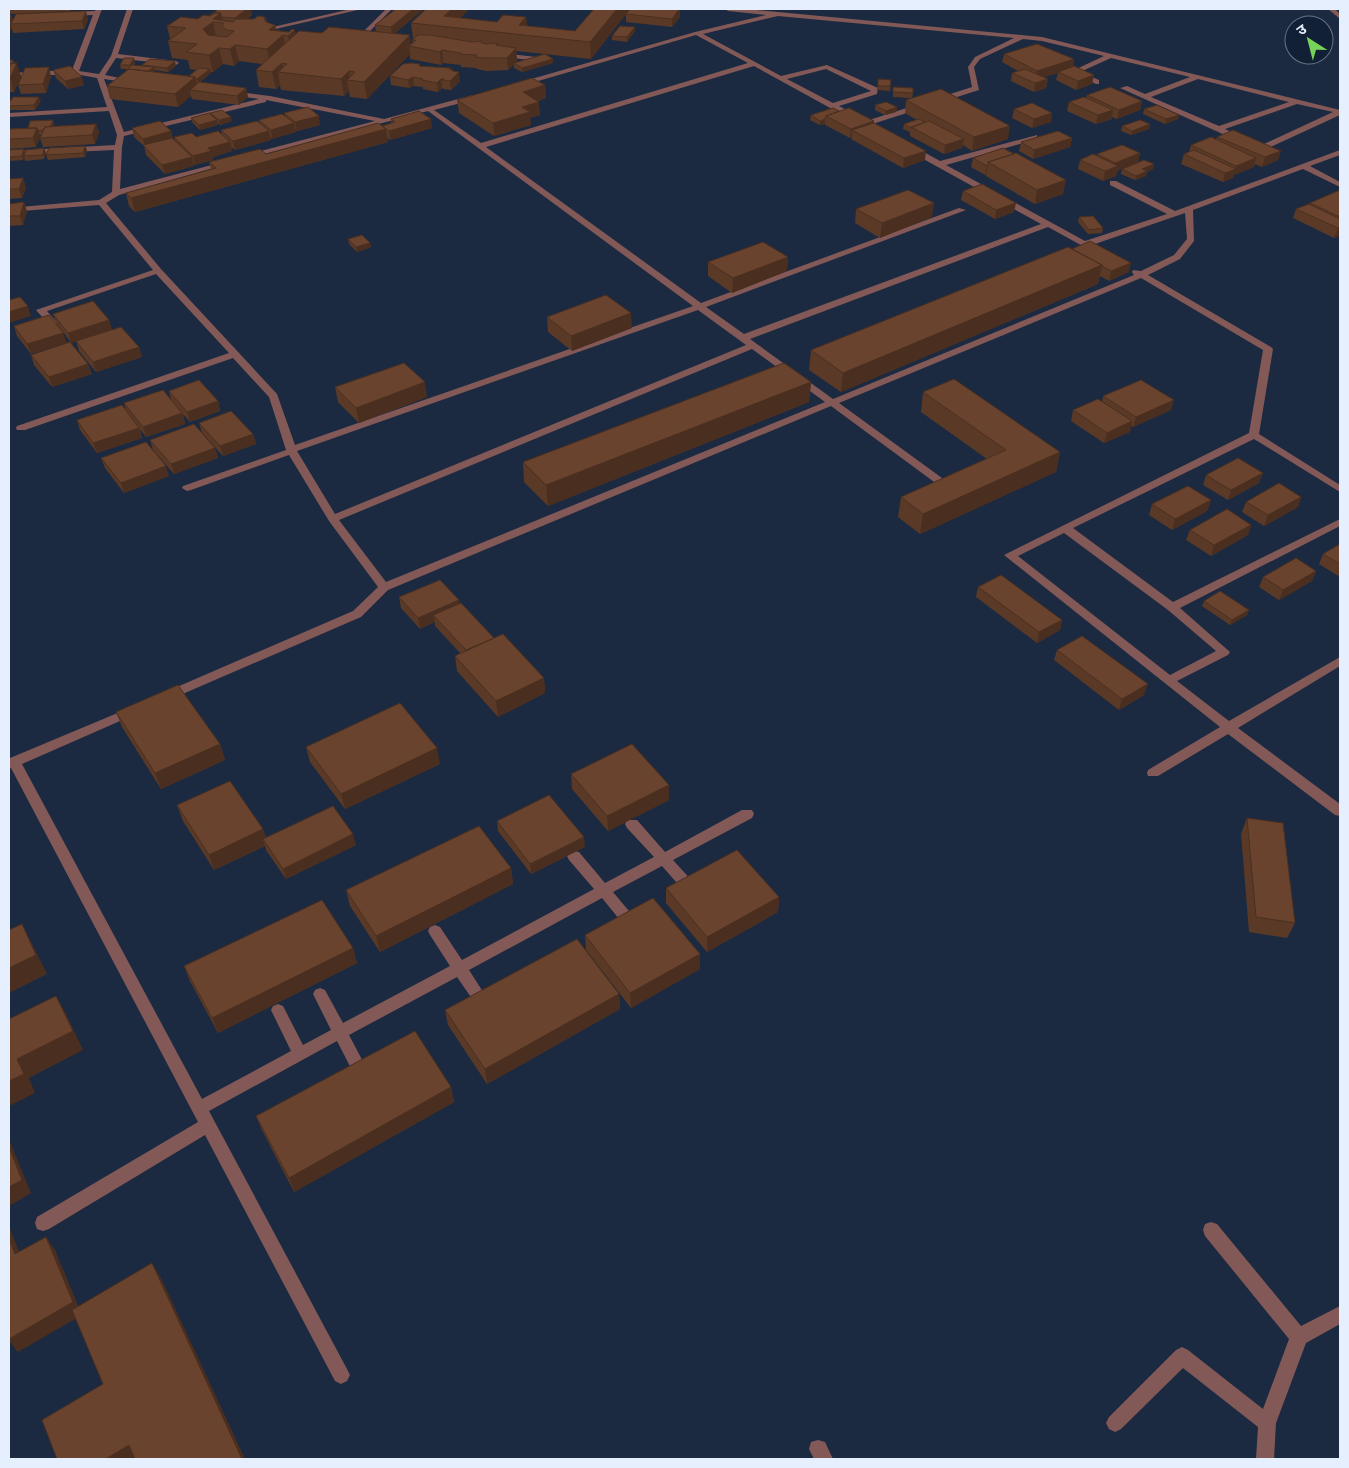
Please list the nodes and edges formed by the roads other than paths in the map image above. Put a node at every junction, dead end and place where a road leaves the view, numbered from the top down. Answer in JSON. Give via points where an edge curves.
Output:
{"nodes":[{"id":1,"x":130,"y":9,"type":"edge"},
{"id":2,"x":358,"y":9,"type":"edge"},
{"id":3,"x":388,"y":9,"type":"edge"},
{"id":4,"x":728,"y":9,"type":"edge"},
{"id":5,"x":1331,"y":9,"type":"edge"},
{"id":6,"x":98,"y":11,"type":"edge"},
{"id":7,"x":62,"y":14,"type":"edge"},
{"id":8,"x":777,"y":14,"type":"junction"},
{"id":9,"x":1340,"y":17,"type":"edge"},
{"id":10,"x":267,"y":29,"type":"edge"},
{"id":11,"x":697,"y":33,"type":"junction"},
{"id":12,"x":1022,"y":37,"type":"junction"},
{"id":13,"x":350,"y":38,"type":"edge"},
{"id":14,"x":359,"y":39,"type":"junction"},
{"id":15,"x":369,"y":40,"type":"edge"},
{"id":16,"x":496,"y":54,"type":"edge"},
{"id":17,"x":114,"y":56,"type":"junction"},
{"id":18,"x":1110,"y":56,"type":"junction"},
{"id":19,"x":536,"y":59,"type":"edge"},
{"id":20,"x":176,"y":63,"type":"edge"},
{"id":21,"x":754,"y":64,"type":"junction"},
{"id":22,"x":74,"y":72,"type":"junction"},
{"id":23,"x":9,"y":75,"type":"edge"},
{"id":24,"x":100,"y":77,"type":"junction"},
{"id":25,"x":1197,"y":77,"type":"junction"},
{"id":26,"x":780,"y":78,"type":"junction"},
{"id":27,"x":138,"y":82,"type":"edge"},
{"id":28,"x":1096,"y":82,"type":"edge"},
{"id":29,"x":506,"y":87,"type":"edge"},
{"id":30,"x":1124,"y":88,"type":"dead end"},
{"id":31,"x":223,"y":92,"type":"edge"},
{"id":32,"x":477,"y":95,"type":"edge"},
{"id":33,"x":1144,"y":96,"type":"junction"},
{"id":34,"x":270,"y":98,"type":"junction"},
{"id":35,"x":1298,"y":101,"type":"junction"},
{"id":36,"x":832,"y":106,"type":"junction"},
{"id":37,"x":429,"y":109,"type":"junction"},
{"id":38,"x":110,"y":110,"type":"junction"},
{"id":39,"x":1340,"y":111,"type":"edge"},
{"id":40,"x":9,"y":114,"type":"edge"},
{"id":41,"x":383,"y":121,"type":"junction"},
{"id":42,"x":1219,"y":129,"type":"junction"},
{"id":43,"x":121,"y":135,"type":"junction"},
{"id":44,"x":1034,"y":137,"type":"edge"},
{"id":45,"x":898,"y":142,"type":"edge"},
{"id":46,"x":480,"y":146,"type":"junction"},
{"id":47,"x":118,"y":147,"type":"junction"},
{"id":48,"x":1340,"y":152,"type":"edge"},
{"id":49,"x":9,"y":153,"type":"edge"},
{"id":50,"x":939,"y":164,"type":"junction"},
{"id":51,"x":1304,"y":166,"type":"junction"},
{"id":52,"x":1113,"y":183,"type":"dead end"},
{"id":53,"x":1340,"y":185,"type":"edge"},
{"id":54,"x":116,"y":193,"type":"junction"},
{"id":55,"x":101,"y":202,"type":"junction"},
{"id":56,"x":1190,"y":209,"type":"junction"},
{"id":57,"x":9,"y":210,"type":"edge"},
{"id":58,"x":962,"y":210,"type":"dead end"},
{"id":59,"x":1174,"y":214,"type":"junction"},
{"id":60,"x":1048,"y":224,"type":"junction"},
{"id":61,"x":1085,"y":244,"type":"junction"},
{"id":62,"x":1109,"y":257,"type":"edge"},
{"id":63,"x":1125,"y":266,"type":"edge"},
{"id":64,"x":158,"y":271,"type":"junction"},
{"id":65,"x":1141,"y":275,"type":"junction"},
{"id":66,"x":700,"y":306,"type":"junction"},
{"id":67,"x":52,"y":323,"type":"edge"},
{"id":68,"x":743,"y":338,"type":"junction"},
{"id":69,"x":754,"y":346,"type":"junction"},
{"id":70,"x":235,"y":354,"type":"junction"},
{"id":71,"x":832,"y":402,"type":"junction"},
{"id":72,"x":21,"y":428,"type":"dead end"},
{"id":73,"x":1254,"y":435,"type":"junction"},
{"id":74,"x":292,"y":451,"type":"junction"},
{"id":75,"x":187,"y":488,"type":"dead end"},
{"id":76,"x":949,"y":488,"type":"edge"},
{"id":77,"x":1340,"y":489,"type":"edge"},
{"id":78,"x":332,"y":519,"type":"junction"},
{"id":79,"x":1340,"y":522,"type":"edge"},
{"id":80,"x":1065,"y":528,"type":"junction"},
{"id":81,"x":384,"y":587,"type":"junction"},
{"id":82,"x":1172,"y":607,"type":"junction"},
{"id":83,"x":1340,"y":661,"type":"edge"},
{"id":84,"x":1169,"y":680,"type":"junction"},
{"id":85,"x":158,"y":700,"type":"edge"},
{"id":86,"x":140,"y":707,"type":"edge"},
{"id":87,"x":1228,"y":727,"type":"junction"},
{"id":88,"x":11,"y":763,"type":"edge"},
{"id":89,"x":1153,"y":773,"type":"dead end"},
{"id":90,"x":1340,"y":811,"type":"edge"},
{"id":91,"x":747,"y":814,"type":"dead end"},
{"id":92,"x":632,"y":824,"type":"dead end"},
{"id":93,"x":574,"y":856,"type":"edge"},
{"id":94,"x":664,"y":858,"type":"junction"},
{"id":95,"x":689,"y":887,"type":"edge"},
{"id":96,"x":604,"y":891,"type":"junction"},
{"id":97,"x":629,"y":921,"type":"edge"},
{"id":98,"x":435,"y":931,"type":"dead end"},
{"id":99,"x":460,"y":968,"type":"junction"},
{"id":100,"x":320,"y":994,"type":"dead end"},
{"id":101,"x":482,"y":1002,"type":"edge"},
{"id":102,"x":278,"y":1010,"type":"dead end"},
{"id":103,"x":339,"y":1033,"type":"junction"},
{"id":104,"x":300,"y":1054,"type":"junction"},
{"id":105,"x":360,"y":1070,"type":"edge"},
{"id":106,"x":199,"y":1108,"type":"junction"},
{"id":107,"x":208,"y":1125,"type":"junction"},
{"id":108,"x":43,"y":1223,"type":"dead end"},
{"id":109,"x":1211,"y":1230,"type":"dead end"},
{"id":110,"x":1340,"y":1315,"type":"edge"},
{"id":111,"x":1299,"y":1337,"type":"junction"},
{"id":112,"x":341,"y":1375,"type":"dead end"},
{"id":113,"x":1115,"y":1423,"type":"dead end"},
{"id":114,"x":1267,"y":1423,"type":"junction"},
{"id":115,"x":1265,"y":1459,"type":"edge"}],
"edges":[{"from":1,"to":17,"type":"street"},
{"from":2,"to":10,"type":"street"},
{"from":3,"to":14,"type":"street"},
{"from":4,"to":8,"type":"street"},
{"from":5,"to":9,"type":"street"},
{"from":6,"to":7,"type":"street"},
{"from":6,"to":22,"type":"street"},
{"from":8,"to":11,"type":"street"},
{"from":8,"to":12,"type":"street"},
{"from":11,"to":21,"type":"street"},
{"from":11,"to":29,"type":"street"},
{"from":12,"to":18,"type":"street"},
{"from":12,"to":36,"type":"street","via":[[977,58],[971,67],[976,88],[870,127]]},
{"from":13,"to":14,"type":"street"},
{"from":14,"to":15,"type":"street"},
{"from":16,"to":19,"type":"street"},
{"from":17,"to":20,"type":"street"},
{"from":17,"to":24,"type":"street"},
{"from":18,"to":25,"type":"street"},
{"from":18,"to":28,"type":"street","via":[[1074,72]]},
{"from":21,"to":26,"type":"street"},
{"from":21,"to":46,"type":"street"},
{"from":22,"to":23,"type":"street"},
{"from":22,"to":24,"type":"street"},
{"from":24,"to":27,"type":"street"},
{"from":24,"to":38,"type":"street"},
{"from":25,"to":33,"type":"street"},
{"from":25,"to":35,"type":"street"},
{"from":26,"to":36,"type":"street"},
{"from":26,"to":36,"type":"street","via":[[827,68],[875,90]]},
{"from":30,"to":33,"type":"street"},
{"from":31,"to":34,"type":"street"},
{"from":32,"to":37,"type":"street"},
{"from":33,"to":42,"type":"street"},
{"from":34,"to":41,"type":"street"},
{"from":34,"to":43,"type":"street"},
{"from":35,"to":39,"type":"street"},
{"from":35,"to":42,"type":"street"},
{"from":37,"to":41,"type":"street"},
{"from":37,"to":46,"type":"street"},
{"from":38,"to":40,"type":"street"},
{"from":38,"to":43,"type":"street"},
{"from":39,"to":42,"type":"street","via":[[1263,147]]},
{"from":41,"to":54,"type":"street"},
{"from":43,"to":47,"type":"street"},
{"from":44,"to":50,"type":"street"},
{"from":45,"to":50,"type":"street"},
{"from":46,"to":66,"type":"street"},
{"from":47,"to":49,"type":"street"},
{"from":47,"to":54,"type":"street"},
{"from":48,"to":51,"type":"street"},
{"from":50,"to":60,"type":"street"},
{"from":51,"to":53,"type":"street"},
{"from":51,"to":56,"type":"street"},
{"from":52,"to":59,"type":"street"},
{"from":54,"to":55,"type":"street"},
{"from":55,"to":57,"type":"street"},
{"from":55,"to":64,"type":"street"},
{"from":56,"to":59,"type":"street"},
{"from":56,"to":65,"type":"street","via":[[1191,239],[1177,257]]},
{"from":58,"to":66,"type":"street"},
{"from":59,"to":61,"type":"street"},
{"from":60,"to":61,"type":"street"},
{"from":60,"to":68,"type":"street"},
{"from":61,"to":62,"type":"street"},
{"from":63,"to":65,"type":"street"},
{"from":64,"to":67,"type":"street","via":[[41,310]]},
{"from":64,"to":70,"type":"street"},
{"from":65,"to":71,"type":"street"},
{"from":65,"to":73,"type":"street","via":[[1268,349]]},
{"from":66,"to":68,"type":"street"},
{"from":66,"to":74,"type":"street"},
{"from":68,"to":69,"type":"street"},
{"from":69,"to":71,"type":"street"},
{"from":69,"to":78,"type":"street"},
{"from":70,"to":72,"type":"street"},
{"from":70,"to":74,"type":"street","via":[[274,396]]},
{"from":71,"to":76,"type":"street"},
{"from":71,"to":81,"type":"street"},
{"from":73,"to":77,"type":"street"},
{"from":73,"to":80,"type":"street"},
{"from":74,"to":75,"type":"street"},
{"from":74,"to":78,"type":"street"},
{"from":78,"to":81,"type":"street"},
{"from":79,"to":82,"type":"street"},
{"from":80,"to":82,"type":"street"},
{"from":80,"to":84,"type":"street","via":[[1010,556]]},
{"from":81,"to":85,"type":"street","via":[[356,614]]},
{"from":82,"to":84,"type":"street","via":[[1224,652]]},
{"from":83,"to":87,"type":"street"},
{"from":84,"to":87,"type":"street"},
{"from":86,"to":88,"type":"street"},
{"from":87,"to":89,"type":"street"},
{"from":87,"to":90,"type":"street"},
{"from":88,"to":106,"type":"street"},
{"from":91,"to":94,"type":"street"},
{"from":92,"to":94,"type":"street"},
{"from":93,"to":96,"type":"street"},
{"from":94,"to":95,"type":"street"},
{"from":94,"to":96,"type":"street"},
{"from":96,"to":97,"type":"street"},
{"from":96,"to":99,"type":"street"},
{"from":98,"to":99,"type":"street"},
{"from":99,"to":101,"type":"street"},
{"from":99,"to":103,"type":"street"},
{"from":100,"to":103,"type":"street"},
{"from":102,"to":104,"type":"street"},
{"from":103,"to":104,"type":"street"},
{"from":103,"to":105,"type":"street"},
{"from":104,"to":106,"type":"street"},
{"from":106,"to":107,"type":"street"},
{"from":107,"to":108,"type":"street"},
{"from":107,"to":112,"type":"street"},
{"from":109,"to":111,"type":"street"},
{"from":110,"to":111,"type":"street"},
{"from":111,"to":114,"type":"street"},
{"from":113,"to":114,"type":"street","via":[[1182,1356]]},
{"from":114,"to":115,"type":"street"}]}
